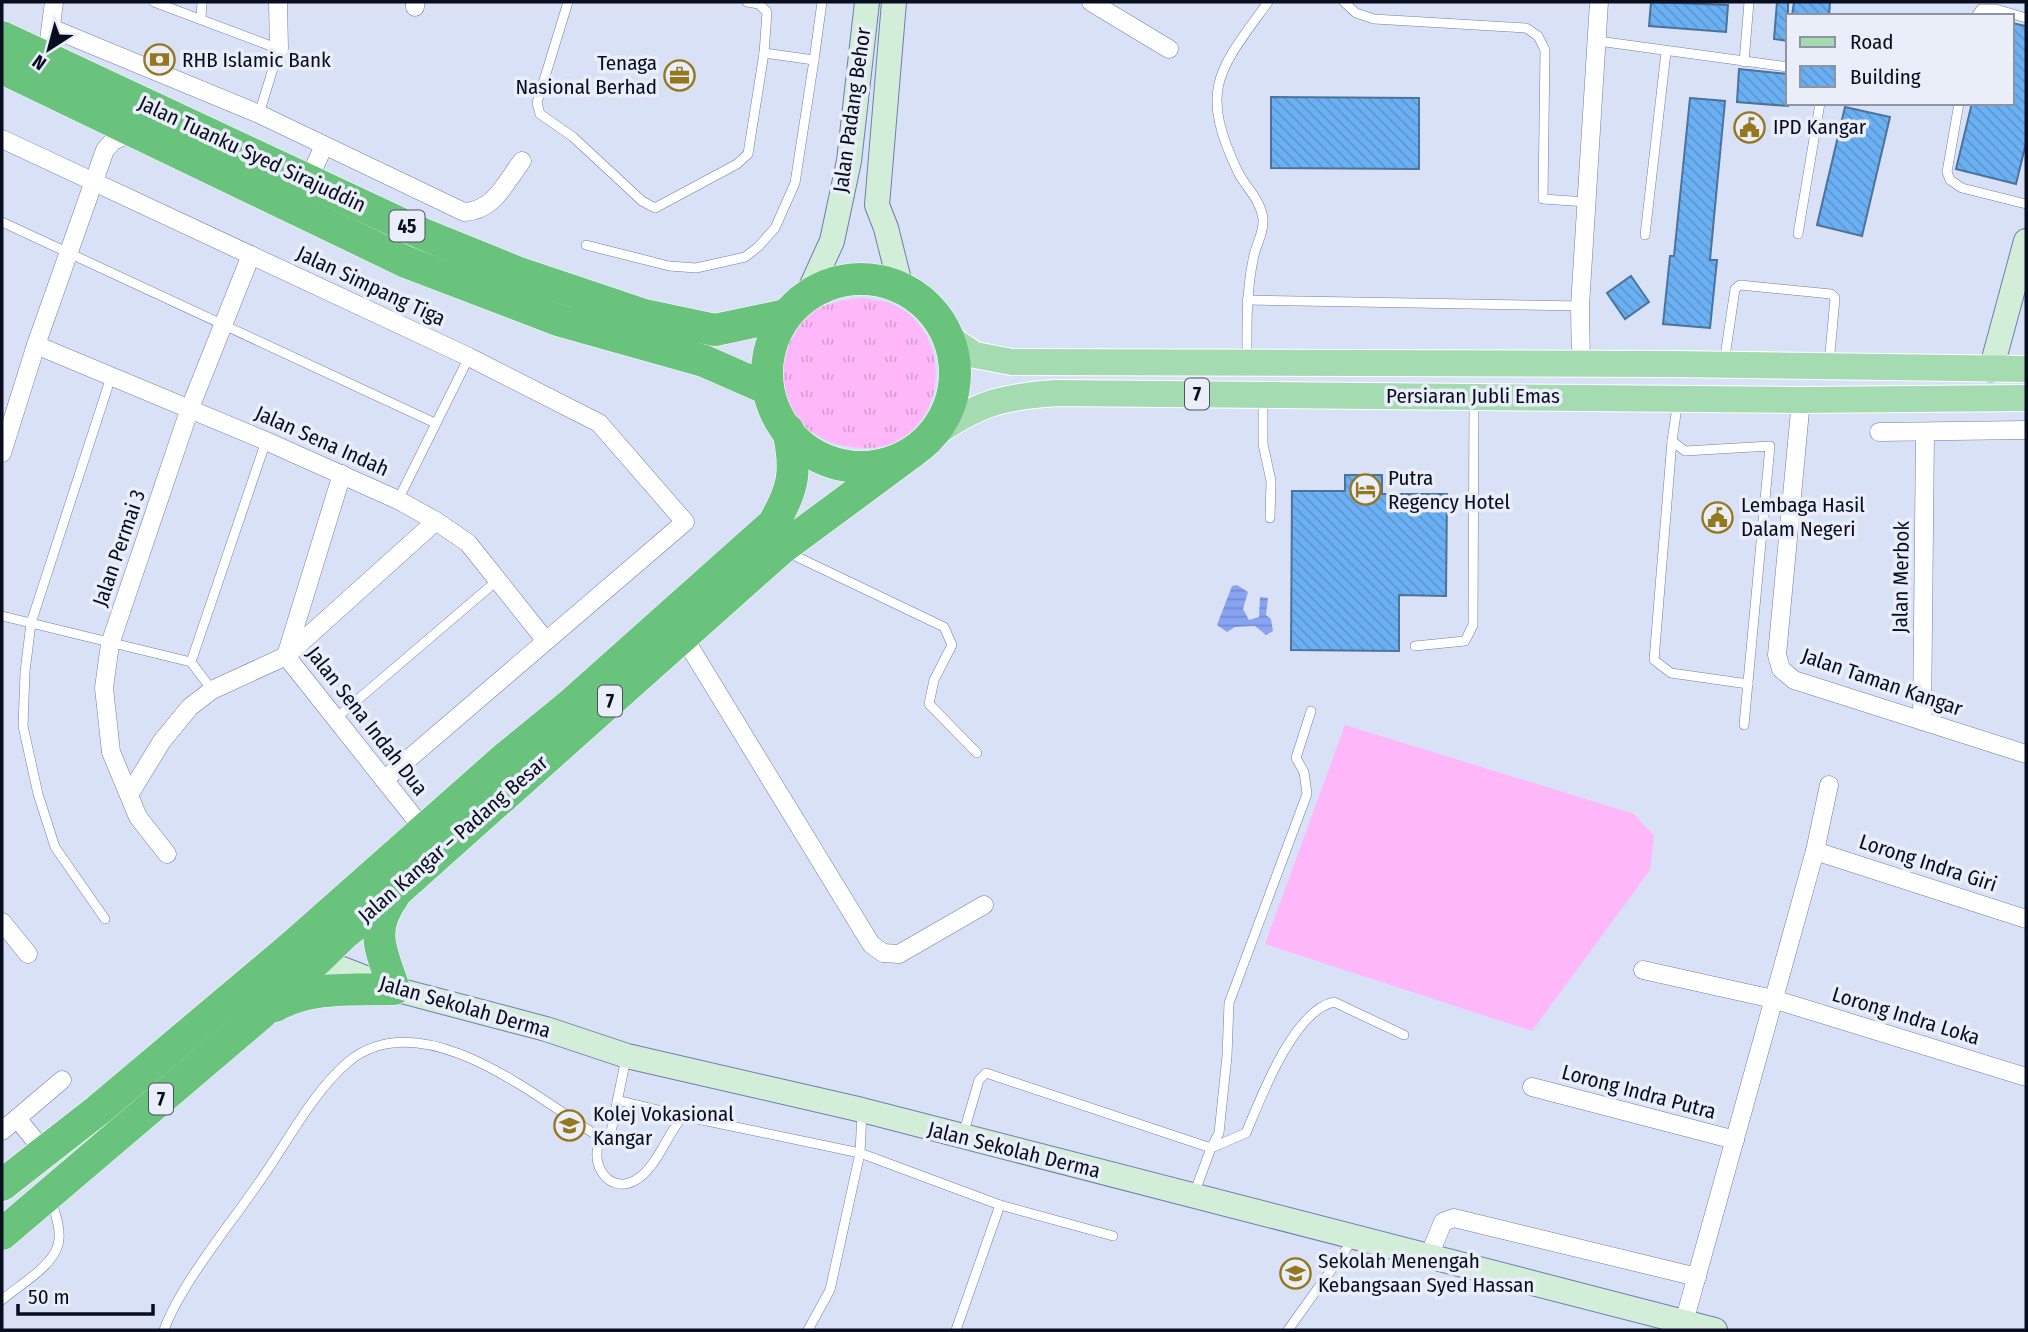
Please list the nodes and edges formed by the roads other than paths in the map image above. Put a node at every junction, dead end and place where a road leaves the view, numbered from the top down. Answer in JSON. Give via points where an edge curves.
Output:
{"nodes":[{"id":1,"x":54,"y":2,"type":"edge"},
{"id":2,"x":154,"y":2,"type":"edge"},
{"id":3,"x":202,"y":2,"type":"edge"},
{"id":4,"x":278,"y":2,"type":"edge"},
{"id":5,"x":568,"y":2,"type":"edge"},
{"id":6,"x":747,"y":2,"type":"edge"},
{"id":7,"x":822,"y":2,"type":"edge"},
{"id":8,"x":867,"y":2,"type":"edge"},
{"id":9,"x":894,"y":2,"type":"edge"},
{"id":10,"x":1091,"y":2,"type":"edge"},
{"id":11,"x":1268,"y":2,"type":"edge"},
{"id":12,"x":1344,"y":2,"type":"edge"},
{"id":13,"x":1599,"y":2,"type":"edge"},
{"id":14,"x":1749,"y":2,"type":"edge"},
{"id":15,"x":1977,"y":14,"type":"edge"},
{"id":16,"x":2013,"y":14,"type":"edge"},
{"id":17,"x":201,"y":18,"type":"junction"},
{"id":18,"x":2,"y":37,"type":"edge"},
{"id":19,"x":1598,"y":41,"type":"junction"},
{"id":20,"x":1169,"y":49,"type":"dead end"},
{"id":21,"x":279,"y":50,"type":"junction"},
{"id":22,"x":1665,"y":52,"type":"junction"},
{"id":23,"x":764,"y":53,"type":"junction"},
{"id":24,"x":45,"y":58,"type":"junction"},
{"id":25,"x":814,"y":60,"type":"junction"},
{"id":26,"x":1744,"y":62,"type":"junction"},
{"id":27,"x":1786,"y":67,"type":"edge"},
{"id":28,"x":2,"y":68,"type":"edge"},
{"id":29,"x":1821,"y":105,"type":"edge"},
{"id":30,"x":1959,"y":105,"type":"edge"},
{"id":31,"x":259,"y":114,"type":"junction"},
{"id":32,"x":133,"y":132,"type":"junction"},
{"id":33,"x":2,"y":139,"type":"edge"},
{"id":34,"x":324,"y":146,"type":"junction"},
{"id":35,"x":522,"y":161,"type":"dead end"},
{"id":36,"x":308,"y":180,"type":"junction"},
{"id":37,"x":93,"y":183,"type":"junction"},
{"id":38,"x":1587,"y":202,"type":"junction"},
{"id":39,"x":2026,"y":204,"type":"edge"},
{"id":40,"x":2,"y":222,"type":"edge"},
{"id":41,"x":1798,"y":234,"type":"dead end"},
{"id":42,"x":1645,"y":235,"type":"dead end"},
{"id":43,"x":2026,"y":242,"type":"edge"},
{"id":44,"x":586,"y":245,"type":"dead end"},
{"id":45,"x":69,"y":251,"type":"junction"},
{"id":46,"x":251,"y":256,"type":"junction"},
{"id":47,"x":901,"y":288,"type":"junction"},
{"id":48,"x":1247,"y":300,"type":"junction"},
{"id":49,"x":797,"y":305,"type":"junction"},
{"id":50,"x":1580,"y":306,"type":"junction"},
{"id":51,"x":223,"y":324,"type":"junction"},
{"id":52,"x":948,"y":337,"type":"junction"},
{"id":53,"x":36,"y":345,"type":"junction"},
{"id":54,"x":470,"y":357,"type":"junction"},
{"id":55,"x":1247,"y":364,"type":"junction"},
{"id":56,"x":1473,"y":364,"type":"junction"},
{"id":57,"x":1581,"y":365,"type":"junction"},
{"id":58,"x":1724,"y":365,"type":"junction"},
{"id":59,"x":1829,"y":367,"type":"junction"},
{"id":60,"x":2026,"y":369,"type":"edge"},
{"id":61,"x":1991,"y":370,"type":"junction"},
{"id":62,"x":111,"y":377,"type":"junction"},
{"id":63,"x":768,"y":389,"type":"junction"},
{"id":64,"x":1263,"y":395,"type":"junction"},
{"id":65,"x":1474,"y":397,"type":"junction"},
{"id":66,"x":1678,"y":398,"type":"junction"},
{"id":67,"x":2026,"y":398,"type":"edge"},
{"id":68,"x":1801,"y":400,"type":"junction"},
{"id":69,"x":190,"y":408,"type":"junction"},
{"id":70,"x":435,"y":423,"type":"junction"},
{"id":71,"x":788,"y":430,"type":"junction"},
{"id":72,"x":2026,"y":430,"type":"edge"},
{"id":73,"x":1880,"y":432,"type":"dead end"},
{"id":74,"x":1925,"y":432,"type":"junction"},
{"id":75,"x":265,"y":441,"type":"junction"},
{"id":76,"x":1672,"y":441,"type":"junction"},
{"id":77,"x":921,"y":445,"type":"junction"},
{"id":78,"x":2,"y":453,"type":"edge"},
{"id":79,"x":342,"y":474,"type":"junction"},
{"id":80,"x":398,"y":500,"type":"junction"},
{"id":81,"x":1270,"y":519,"type":"dead end"},
{"id":82,"x":436,"y":521,"type":"junction"},
{"id":83,"x":781,"y":549,"type":"junction"},
{"id":84,"x":499,"y":578,"type":"junction"},
{"id":85,"x":2,"y":616,"type":"edge"},
{"id":86,"x":31,"y":623,"type":"junction"},
{"id":87,"x":683,"y":636,"type":"junction"},
{"id":88,"x":546,"y":641,"type":"junction"},
{"id":89,"x":110,"y":645,"type":"junction"},
{"id":90,"x":1415,"y":646,"type":"dead end"},
{"id":91,"x":286,"y":656,"type":"junction"},
{"id":92,"x":191,"y":662,"type":"junction"},
{"id":93,"x":1748,"y":684,"type":"junction"},
{"id":94,"x":212,"y":690,"type":"junction"},
{"id":95,"x":1311,"y":711,"type":"dead end"},
{"id":96,"x":335,"y":719,"type":"junction"},
{"id":97,"x":1922,"y":721,"type":"junction"},
{"id":98,"x":1744,"y":725,"type":"dead end"},
{"id":99,"x":977,"y":753,"type":"dead end"},
{"id":100,"x":2026,"y":754,"type":"edge"},
{"id":101,"x":384,"y":780,"type":"junction"},
{"id":102,"x":1829,"y":785,"type":"dead end"},
{"id":103,"x":129,"y":795,"type":"junction"},
{"id":104,"x":424,"y":830,"type":"junction"},
{"id":105,"x":1815,"y":851,"type":"junction"},
{"id":106,"x":167,"y":854,"type":"dead end"},
{"id":107,"x":396,"y":892,"type":"junction"},
{"id":108,"x":984,"y":905,"type":"dead end"},
{"id":109,"x":333,"y":909,"type":"junction"},
{"id":110,"x":105,"y":919,"type":"dead end"},
{"id":111,"x":2026,"y":919,"type":"edge"},
{"id":112,"x":2,"y":922,"type":"edge"},
{"id":113,"x":28,"y":954,"type":"dead end"},
{"id":114,"x":316,"y":959,"type":"junction"},
{"id":115,"x":264,"y":969,"type":"junction"},
{"id":116,"x":1643,"y":970,"type":"dead end"},
{"id":117,"x":394,"y":989,"type":"junction"},
{"id":118,"x":1773,"y":999,"type":"junction"},
{"id":119,"x":263,"y":1013,"type":"junction"},
{"id":120,"x":1404,"y":1035,"type":"dead end"},
{"id":121,"x":627,"y":1056,"type":"junction"},
{"id":122,"x":2026,"y":1077,"type":"edge"},
{"id":123,"x":61,"y":1080,"type":"dead end"},
{"id":124,"x":1532,"y":1087,"type":"dead end"},
{"id":125,"x":617,"y":1100,"type":"junction"},
{"id":126,"x":862,"y":1111,"type":"junction"},
{"id":127,"x":683,"y":1116,"type":"junction"},
{"id":128,"x":17,"y":1118,"type":"junction"},
{"id":129,"x":2,"y":1131,"type":"edge"},
{"id":130,"x":603,"y":1136,"type":"junction"},
{"id":131,"x":962,"y":1137,"type":"junction"},
{"id":132,"x":1735,"y":1140,"type":"junction"},
{"id":133,"x":1211,"y":1148,"type":"junction"},
{"id":134,"x":44,"y":1152,"type":"junction"},
{"id":135,"x":860,"y":1153,"type":"junction"},
{"id":136,"x":2,"y":1185,"type":"edge"},
{"id":137,"x":49,"y":1192,"type":"junction"},
{"id":138,"x":1194,"y":1195,"type":"junction"},
{"id":139,"x":1000,"y":1205,"type":"junction"},
{"id":140,"x":2,"y":1234,"type":"edge"},
{"id":141,"x":1114,"y":1236,"type":"dead end"},
{"id":142,"x":1355,"y":1237,"type":"junction"},
{"id":143,"x":1429,"y":1256,"type":"junction"},
{"id":144,"x":1697,"y":1277,"type":"junction"},
{"id":145,"x":2,"y":1300,"type":"edge"},
{"id":146,"x":1684,"y":1322,"type":"junction"},
{"id":147,"x":164,"y":1330,"type":"edge"},
{"id":148,"x":808,"y":1330,"type":"edge"},
{"id":149,"x":956,"y":1330,"type":"edge"},
{"id":150,"x":1288,"y":1330,"type":"edge"},
{"id":151,"x":1715,"y":1330,"type":"edge"}],
"edges":[{"from":1,"to":24,"type":"street"},
{"from":2,"to":17,"type":"lane"},
{"from":3,"to":17,"type":"lane"},
{"from":4,"to":21,"type":"street"},
{"from":5,"to":23,"type":"lane","via":[[537,103],[540,114],[655,208],[748,154]]},
{"from":6,"to":23,"type":"lane","via":[[759,4],[767,12]]},
{"from":7,"to":25,"type":"lane"},
{"from":8,"to":49,"type":"street","name":"Jalan Padang Behor","via":[[849,161],[832,241]]},
{"from":9,"to":47,"type":"street","name":"Jalan Padang Behor","via":[[876,194]]},
{"from":10,"to":20,"type":"street"},
{"from":11,"to":48,"type":"lane","via":[[1220,74],[1215,96],[1229,153],[1263,218]]},
{"from":12,"to":38,"type":"lane","via":[[1356,13],[1374,19],[1526,28],[1538,36],[1545,50],[1543,199]]},
{"from":13,"to":19,"type":"street"},
{"from":14,"to":26,"type":"lane"},
{"from":15,"to":16,"type":"lane","via":[[1980,9]]},
{"from":17,"to":21,"type":"lane"},
{"from":18,"to":24,"type":"highway","name":"Jalan Tuanku Syed Sirajuddin","number":"45"},
{"from":19,"to":22,"type":"lane"},
{"from":19,"to":38,"type":"street"},
{"from":21,"to":31,"type":"lane"},
{"from":22,"to":26,"type":"lane"},
{"from":22,"to":42,"type":"lane"},
{"from":23,"to":25,"type":"lane"},
{"from":24,"to":28,"type":"highway","name":"Jalan Tuanku Syed Sirajuddin","number":"45"},
{"from":24,"to":31,"type":"street"},
{"from":24,"to":32,"type":"highway","name":"Jalan Tuanku Syed Sirajuddin","number":"45"},
{"from":24,"to":36,"type":"highway","name":"Jalan Tuanku Syed Sirajuddin","number":"45"},
{"from":25,"to":44,"type":"lane","via":[[795,183],[775,229],[758,247],[744,257],[696,268],[669,266]]},
{"from":26,"to":27,"type":"lane"},
{"from":29,"to":41,"type":"lane"},
{"from":30,"to":39,"type":"lane","via":[[1947,172],[1950,180],[1962,188]]},
{"from":31,"to":34,"type":"street"},
{"from":32,"to":37,"type":"street","via":[[105,150]]},
{"from":32,"to":63,"type":"highway","name":"Jalan Tuanku Syed Sirajuddin","number":"45","via":[[406,262],[558,320],[705,361]]},
{"from":33,"to":37,"type":"street","name":"Jalan Simpang Tiga"},
{"from":34,"to":35,"type":"street","via":[[464,212],[480,211],[493,201]]},
{"from":34,"to":36,"type":"street"},
{"from":36,"to":49,"type":"highway","name":"Jalan Tuanku Syed Sirajuddin","number":"45","via":[[519,273],[644,315],[715,330]]},
{"from":37,"to":45,"type":"street"},
{"from":37,"to":46,"type":"street","name":"Jalan Simpang Tiga"},
{"from":38,"to":50,"type":"street"},
{"from":40,"to":45,"type":"lane"},
{"from":43,"to":61,"type":"street"},
{"from":45,"to":51,"type":"lane"},
{"from":45,"to":53,"type":"street"},
{"from":46,"to":51,"type":"street","name":"Jalan Permai 3"},
{"from":46,"to":54,"type":"street","name":"Jalan Simpang Tiga"},
{"from":47,"to":49,"type":"highway","number":"7","via":[[853,279],[821,287]]},
{"from":47,"to":52,"type":"highway","number":"7","via":[[934,313]]},
{"from":48,"to":50,"type":"lane"},
{"from":48,"to":55,"type":"lane"},
{"from":49,"to":63,"type":"highway","number":"7","via":[[769,350]]},
{"from":50,"to":57,"type":"street"},
{"from":51,"to":69,"type":"street","name":"Jalan Permai 3"},
{"from":51,"to":70,"type":"lane"},
{"from":52,"to":55,"type":"main road","name":"Persiaran Jubli Emas","number":"7","via":[[975,355],[1012,362]]},
{"from":52,"to":77,"type":"highway","number":"7","via":[[954,390],[945,415]]},
{"from":53,"to":62,"type":"street","name":"Jalan Sena Indah"},
{"from":53,"to":78,"type":"street"},
{"from":54,"to":70,"type":"lane"},
{"from":54,"to":88,"type":"street","name":"Jalan Simpang Tiga","via":[[599,423],[685,522]]},
{"from":55,"to":56,"type":"main road","name":"Persiaran Jubli Emas","number":"7"},
{"from":56,"to":57,"type":"main road","name":"Persiaran Jubli Emas","number":"7"},
{"from":56,"to":65,"type":"main road"},
{"from":57,"to":58,"type":"main road","name":"Persiaran Jubli Emas","number":"7"},
{"from":58,"to":59,"type":"main road","name":"Persiaran Jubli Emas","number":"7"},
{"from":58,"to":59,"type":"lane","via":[[1735,289],[1740,285],[1831,294],[1835,298]]},
{"from":59,"to":61,"type":"main road","name":"Persiaran Jubli Emas","number":"7"},
{"from":60,"to":61,"type":"main road","name":"Persiaran Jubli Emas","number":"7"},
{"from":62,"to":69,"type":"street","name":"Jalan Sena Indah"},
{"from":62,"to":86,"type":"lane"},
{"from":63,"to":71,"type":"highway","number":"7","via":[[778,418]]},
{"from":64,"to":65,"type":"main road","name":"Persiaran Jubli Emas","number":"7"},
{"from":64,"to":77,"type":"main road","name":"Persiaran Jubli Emas","number":"7","via":[[1056,393],[1003,398],[974,408]]},
{"from":64,"to":81,"type":"lane"},
{"from":65,"to":66,"type":"main road","name":"Persiaran Jubli Emas","number":"7"},
{"from":65,"to":90,"type":"lane","via":[[1474,625],[1465,641]]},
{"from":66,"to":68,"type":"main road","name":"Persiaran Jubli Emas","number":"7"},
{"from":66,"to":76,"type":"lane"},
{"from":67,"to":68,"type":"main road","name":"Persiaran Jubli Emas","number":"7"},
{"from":68,"to":97,"type":"street","name":"Jalan Taman Kangar","via":[[1777,655],[1781,669],[1794,680]]},
{"from":69,"to":75,"type":"street","name":"Jalan Sena Indah"},
{"from":69,"to":89,"type":"street","name":"Jalan Permai 3"},
{"from":70,"to":80,"type":"lane"},
{"from":71,"to":77,"type":"highway","number":"7","via":[[817,456],[840,465],[889,463]]},
{"from":71,"to":104,"type":"highway","name":"Jalan Kangar – Padang Besar","number":"7","via":[[795,461],[788,498],[773,524]]},
{"from":72,"to":74,"type":"street"},
{"from":73,"to":74,"type":"street"},
{"from":74,"to":97,"type":"street","name":"Jalan Merbok"},
{"from":75,"to":79,"type":"street","name":"Jalan Sena Indah"},
{"from":75,"to":92,"type":"lane"},
{"from":76,"to":93,"type":"lane","via":[[1654,660],[1671,673]]},
{"from":76,"to":93,"type":"lane","via":[[1685,451],[1770,446]]},
{"from":77,"to":83,"type":"highway","name":"Jalan Kangar – Padang Besar","number":"7"},
{"from":79,"to":80,"type":"street","name":"Jalan Sena Indah"},
{"from":79,"to":91,"type":"street","name":"Jalan Sena Indah Dua"},
{"from":80,"to":82,"type":"street","name":"Jalan Sena Indah"},
{"from":82,"to":84,"type":"street","name":"Jalan Sena Indah","via":[[468,543]]},
{"from":82,"to":91,"type":"street"},
{"from":83,"to":87,"type":"highway","name":"Jalan Kangar – Padang Besar","number":"7"},
{"from":83,"to":99,"type":"lane","via":[[943,627],[952,645],[934,680],[929,704]]},
{"from":84,"to":88,"type":"street","name":"Jalan Sena Indah"},
{"from":84,"to":96,"type":"lane"},
{"from":85,"to":86,"type":"lane"},
{"from":86,"to":89,"type":"lane"},
{"from":86,"to":110,"type":"lane","via":[[23,726],[38,794],[55,848]]},
{"from":87,"to":107,"type":"highway","name":"Jalan Kangar – Padang Besar","number":"7"},
{"from":87,"to":108,"type":"street","via":[[871,944],[883,953],[899,954]]},
{"from":88,"to":101,"type":"street"},
{"from":89,"to":92,"type":"lane"},
{"from":89,"to":103,"type":"street","name":"Jalan Permai 3","via":[[104,688],[111,752]]},
{"from":91,"to":94,"type":"street"},
{"from":91,"to":96,"type":"street","name":"Jalan Sena Indah Dua"},
{"from":92,"to":94,"type":"lane"},
{"from":93,"to":98,"type":"lane"},
{"from":94,"to":103,"type":"street","via":[[190,706],[162,741]]},
{"from":95,"to":133,"type":"lane","via":[[1296,758],[1307,793],[1229,1003],[1219,1133]]},
{"from":96,"to":101,"type":"street","name":"Jalan Sena Indah Dua"},
{"from":97,"to":100,"type":"street","name":"Jalan Taman Kangar"},
{"from":101,"to":104,"type":"street","name":"Jalan Sena Indah Dua"},
{"from":102,"to":105,"type":"street"},
{"from":103,"to":106,"type":"street","name":"Jalan Permai 3","via":[[138,817]]},
{"from":104,"to":109,"type":"highway","name":"Jalan Kangar – Padang Besar","number":"7"},
{"from":105,"to":111,"type":"street","name":"Lorong Indra Giri"},
{"from":105,"to":118,"type":"street"},
{"from":107,"to":114,"type":"highway","name":"Jalan Kangar – Padang Besar","number":"7"},
{"from":107,"to":117,"type":"highway","via":[[381,914],[377,935]]},
{"from":109,"to":114,"type":"highway","via":[[315,948]]},
{"from":109,"to":115,"type":"highway","name":"Jalan Kangar – Padang Besar","number":"7"},
{"from":112,"to":113,"type":"street"},
{"from":114,"to":115,"type":"highway"},
{"from":114,"to":117,"type":"street","name":"Jalan Sekolah Derma"},
{"from":114,"to":119,"type":"highway","name":"Jalan Kangar – Padang Besar","number":"7"},
{"from":115,"to":134,"type":"highway","name":"Jalan Kangar – Padang Besar","number":"7"},
{"from":116,"to":118,"type":"street","name":"Lorong Indra Loka"},
{"from":117,"to":119,"type":"highway","via":[[303,995]]},
{"from":117,"to":121,"type":"street","name":"Jalan Sekolah Derma","via":[[546,1029]]},
{"from":118,"to":122,"type":"street","name":"Lorong Indra Loka"},
{"from":118,"to":132,"type":"street"},
{"from":119,"to":137,"type":"highway","name":"Jalan Kangar – Padang Besar","number":"7"},
{"from":120,"to":133,"type":"lane","via":[[1334,1002],[1322,1005],[1304,1020],[1270,1073],[1246,1133]]},
{"from":121,"to":125,"type":"lane"},
{"from":121,"to":126,"type":"street","name":"Jalan Sekolah Derma"},
{"from":123,"to":128,"type":"street"},
{"from":124,"to":132,"type":"street","name":"Lorong Indra Putra"},
{"from":125,"to":127,"type":"lane"},
{"from":125,"to":130,"type":"lane","via":[[611,1132]]},
{"from":126,"to":131,"type":"street","name":"Jalan Sekolah Derma"},
{"from":126,"to":135,"type":"lane"},
{"from":127,"to":130,"type":"lane","via":[[633,1182],[622,1184],[606,1177],[596,1164],[596,1146]]},
{"from":127,"to":135,"type":"lane"},
{"from":128,"to":129,"type":"street"},
{"from":128,"to":134,"type":"street"},
{"from":130,"to":147,"type":"lane","via":[[476,1059],[414,1044],[387,1045],[367,1052],[349,1062],[313,1105]]},
{"from":131,"to":133,"type":"lane","via":[[979,1080],[986,1073]]},
{"from":131,"to":138,"type":"street","name":"Jalan Sekolah Derma"},
{"from":132,"to":144,"type":"street"},
{"from":133,"to":138,"type":"lane"},
{"from":134,"to":136,"type":"highway","name":"Jalan Kangar – Padang Besar","number":"7"},
{"from":135,"to":139,"type":"lane"},
{"from":135,"to":148,"type":"lane","via":[[833,1279]]},
{"from":137,"to":140,"type":"highway","name":"Jalan Kangar – Padang Besar","number":"7"},
{"from":137,"to":145,"type":"lane","via":[[58,1245],[50,1259]]},
{"from":138,"to":142,"type":"street","name":"Jalan Sekolah Derma"},
{"from":139,"to":141,"type":"lane"},
{"from":139,"to":149,"type":"lane"},
{"from":142,"to":143,"type":"street","name":"Jalan Sekolah Derma"},
{"from":142,"to":150,"type":"lane"},
{"from":143,"to":144,"type":"street","via":[[1443,1222],[1454,1218]]},
{"from":143,"to":146,"type":"street","name":"Jalan Sekolah Derma"},
{"from":144,"to":146,"type":"street"},
{"from":146,"to":151,"type":"street","name":"Jalan Sekolah Derma"}]}
